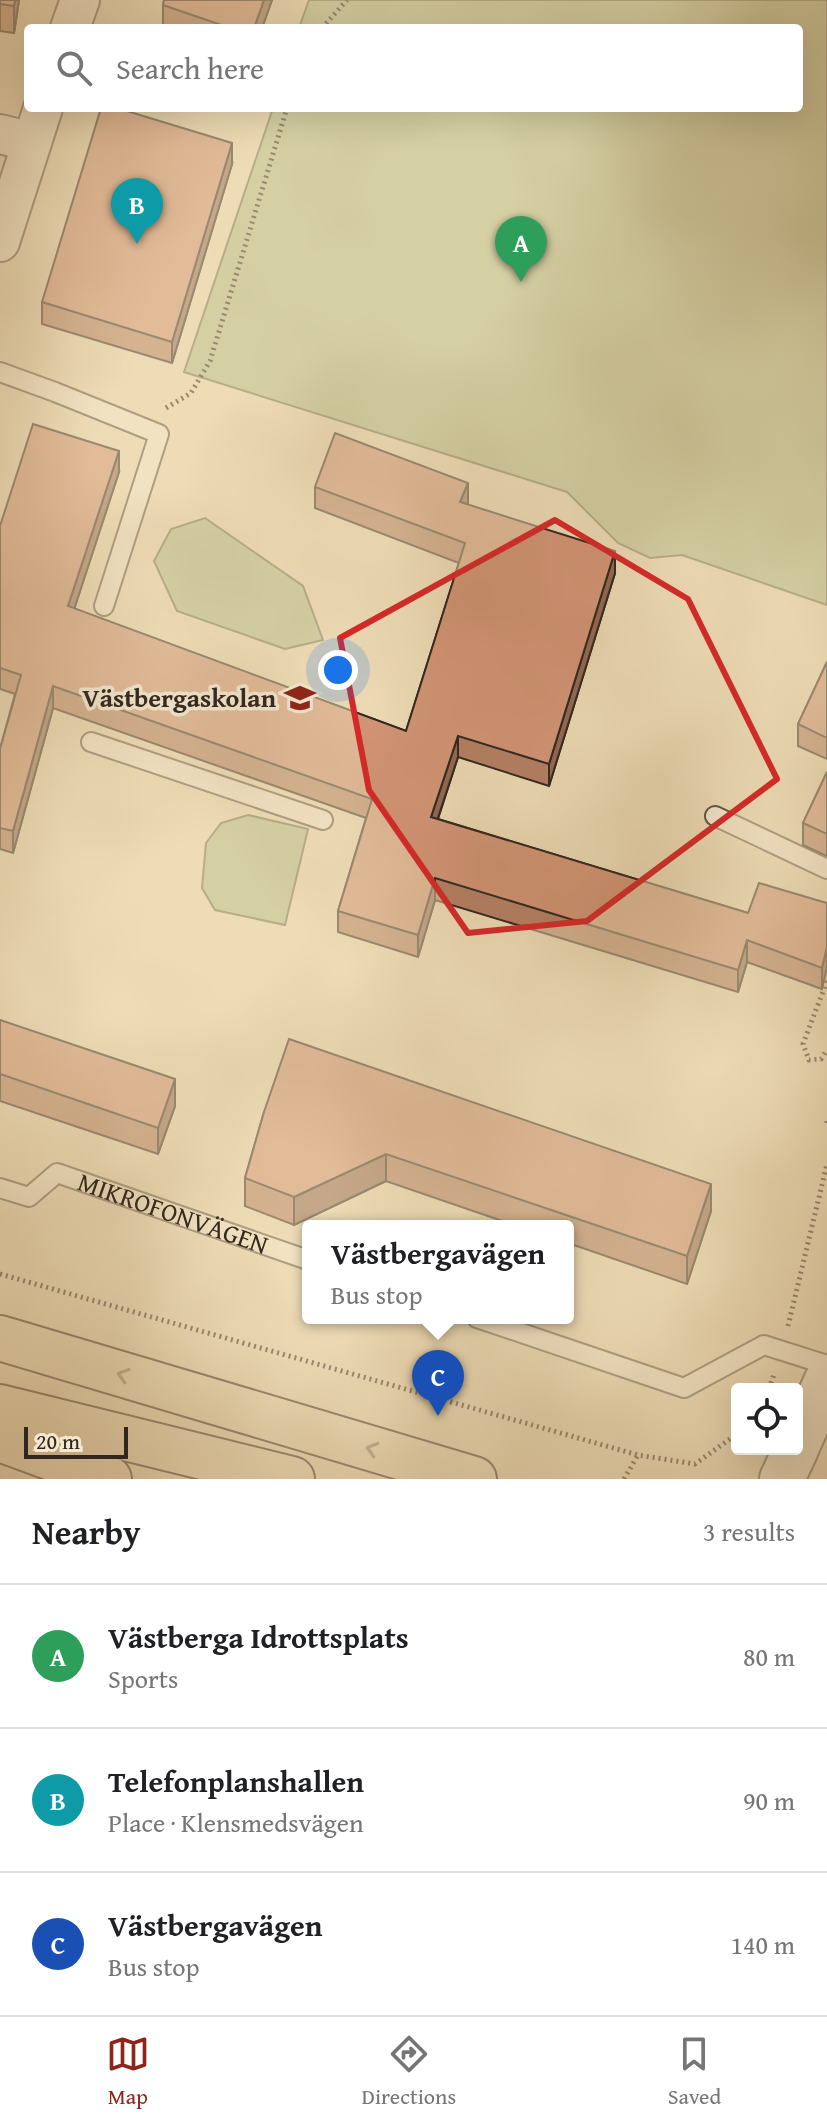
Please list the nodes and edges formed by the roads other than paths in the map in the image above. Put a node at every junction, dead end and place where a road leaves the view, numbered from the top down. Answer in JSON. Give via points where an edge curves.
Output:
{"nodes":[{"id":1,"x":80,"y":0,"type":"edge"},
{"id":2,"x":71,"y":24,"type":"edge"},
{"id":3,"x":25,"y":128,"type":"edge"},
{"id":4,"x":0,"y":242,"type":"edge"},
{"id":5,"x":0,"y":372,"type":"edge"},
{"id":6,"x":104,"y":606,"type":"dead end"},
{"id":7,"x":91,"y":742,"type":"dead end"},
{"id":8,"x":715,"y":816,"type":"dead end"},
{"id":9,"x":323,"y":820,"type":"dead end"},
{"id":10,"x":827,"y":869,"type":"edge"},
{"id":11,"x":0,"y":1188,"type":"edge"},
{"id":12,"x":302,"y":1258,"type":"edge"},
{"id":13,"x":495,"y":1324,"type":"edge"},
{"id":14,"x":0,"y":1338,"type":"edge"},
{"id":15,"x":827,"y":1365,"type":"edge"},
{"id":16,"x":827,"y":1380,"type":"edge"},
{"id":17,"x":0,"y":1407,"type":"edge"},
{"id":18,"x":803,"y":1432,"type":"edge"},
{"id":19,"x":0,"y":1439,"type":"edge"},
{"id":20,"x":792,"y":1455,"type":"edge"},
{"id":21,"x":109,"y":1479,"type":"edge"},
{"id":22,"x":292,"y":1479,"type":"edge"},
{"id":23,"x":474,"y":1479,"type":"edge"},
{"id":24,"x":782,"y":1479,"type":"edge"}],
"edges":[{"from":1,"to":2,"type":"street"},
{"from":3,"to":4,"type":"street"},
{"from":5,"to":6,"type":"lane","via":[[159,434]]},
{"from":7,"to":9,"type":"lane"},
{"from":8,"to":10,"type":"lane"},
{"from":11,"to":12,"type":"lane","name":"MIKROFONVÄGEN","via":[[29,1197],[57,1173]]},
{"from":13,"to":15,"type":"lane","via":[[684,1388],[764,1345]]},
{"from":23,"to":14,"type":"highway","one_way":true},
{"from":16,"to":18,"type":"street"},
{"from":17,"to":22,"type":"highway"},
{"from":19,"to":21,"type":"highway"},
{"from":20,"to":24,"type":"street"}]}
